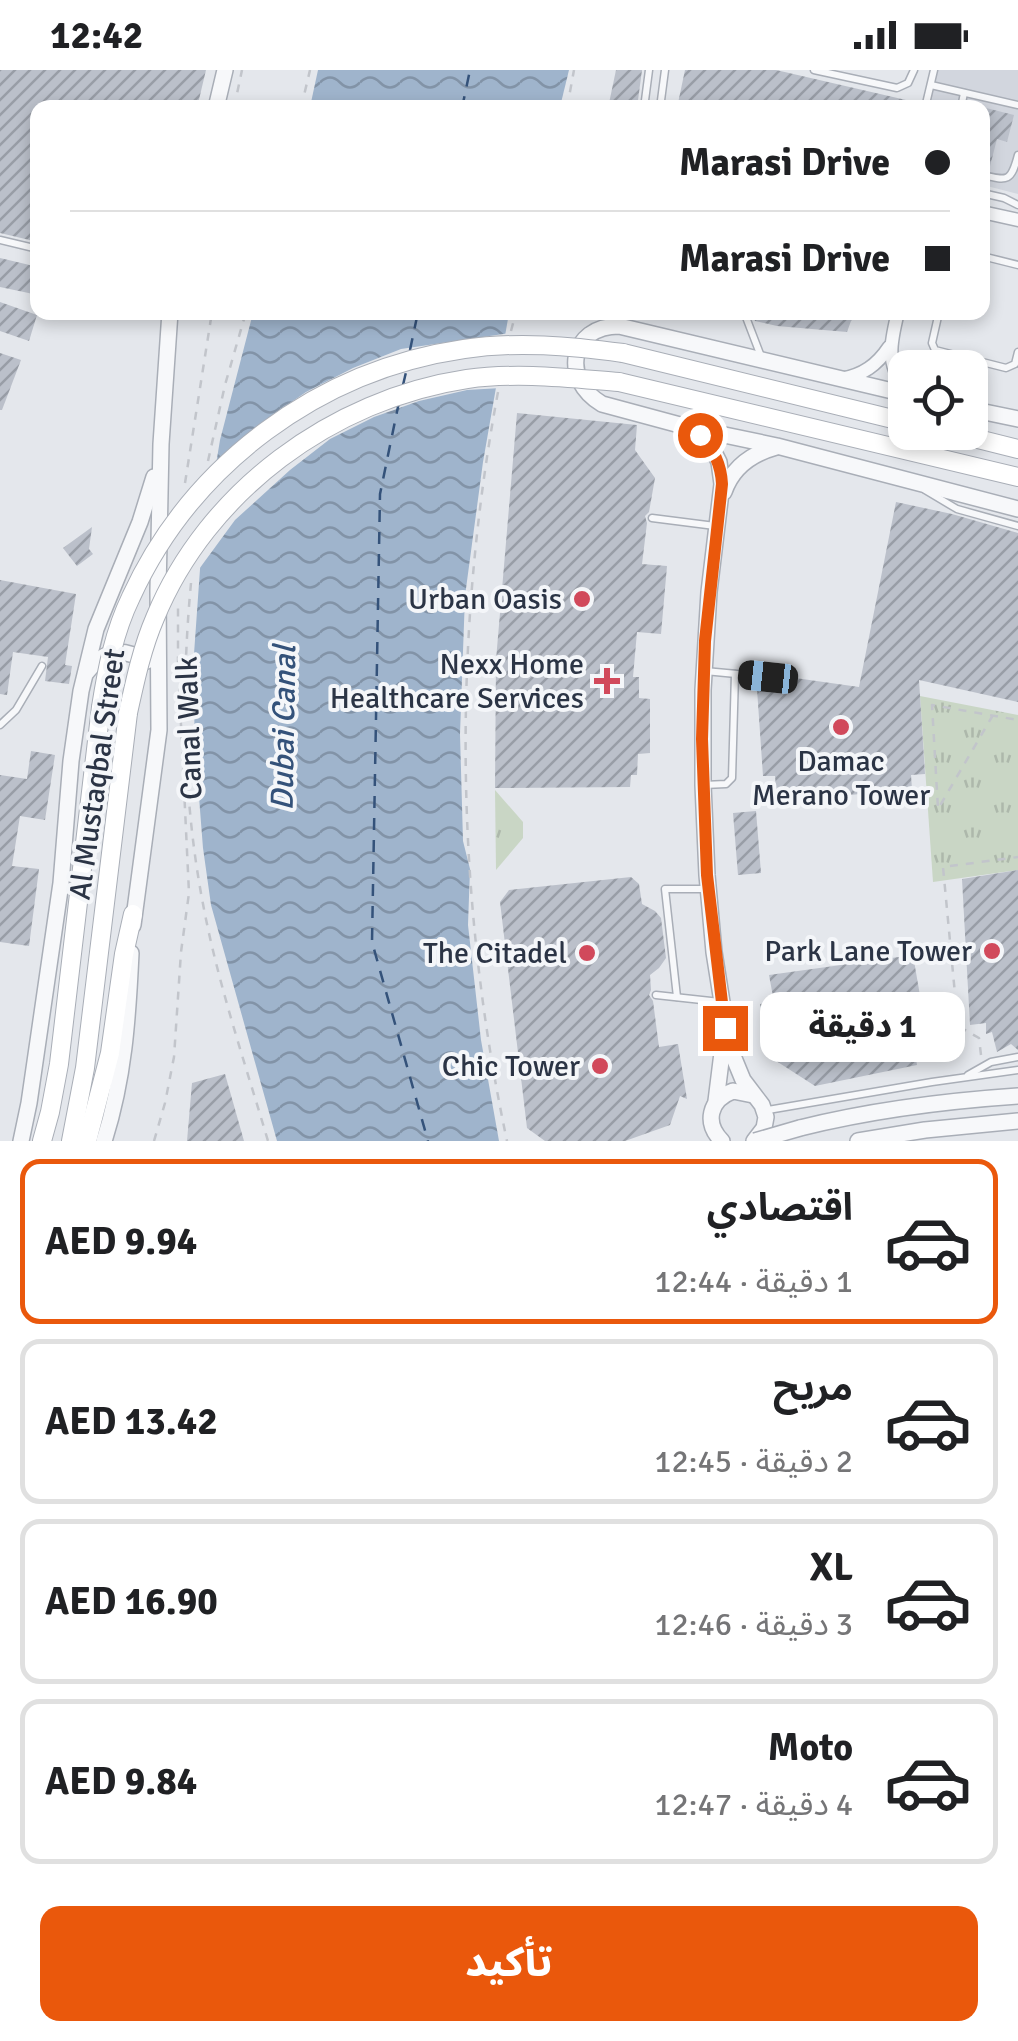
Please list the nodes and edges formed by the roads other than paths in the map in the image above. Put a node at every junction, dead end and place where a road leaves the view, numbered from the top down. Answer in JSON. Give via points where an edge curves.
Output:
{"nodes":[{"id":1,"x":225,"y":70,"type":"edge"},
{"id":2,"x":650,"y":70,"type":"edge"},
{"id":3,"x":665,"y":70,"type":"edge"},
{"id":4,"x":814,"y":70,"type":"edge"},
{"id":5,"x":914,"y":70,"type":"edge"},
{"id":6,"x":934,"y":70,"type":"edge"},
{"id":7,"x":930,"y":85,"type":"junction"},
{"id":8,"x":964,"y":93,"type":"junction"},
{"id":9,"x":218,"y":100,"type":"edge"},
{"id":10,"x":645,"y":100,"type":"edge"},
{"id":11,"x":661,"y":100,"type":"edge"},
{"id":12,"x":927,"y":100,"type":"edge"},
{"id":13,"x":963,"y":100,"type":"edge"},
{"id":14,"x":1018,"y":106,"type":"edge"},
{"id":15,"x":1018,"y":156,"type":"edge"},
{"id":16,"x":990,"y":176,"type":"edge"},
{"id":17,"x":990,"y":195,"type":"edge"},
{"id":18,"x":1018,"y":205,"type":"edge"},
{"id":19,"x":990,"y":213,"type":"edge"},
{"id":20,"x":1018,"y":220,"type":"edge"},
{"id":21,"x":0,"y":240,"type":"edge"},
{"id":22,"x":30,"y":247,"type":"edge"},
{"id":23,"x":990,"y":258,"type":"edge"},
{"id":24,"x":1018,"y":264,"type":"edge"},
{"id":25,"x":169,"y":320,"type":"edge"},
{"id":26,"x":747,"y":320,"type":"edge"},
{"id":27,"x":896,"y":320,"type":"edge"},
{"id":28,"x":937,"y":320,"type":"edge"},
{"id":29,"x":890,"y":344,"type":"junction"},
{"id":30,"x":891,"y":350,"type":"edge"},
{"id":31,"x":1018,"y":352,"type":"edge"},
{"id":32,"x":762,"y":360,"type":"junction"},
{"id":33,"x":840,"y":379,"type":"junction"},
{"id":34,"x":888,"y":387,"type":"edge"},
{"id":35,"x":988,"y":412,"type":"edge"},
{"id":36,"x":888,"y":418,"type":"edge"},
{"id":37,"x":1018,"y":419,"type":"edge"},
{"id":38,"x":691,"y":428,"type":"junction"},
{"id":39,"x":988,"y":441,"type":"edge"},
{"id":40,"x":161,"y":444,"type":"junction"},
{"id":41,"x":777,"y":446,"type":"junction"},
{"id":42,"x":1018,"y":446,"type":"edge"},
{"id":43,"x":1018,"y":479,"type":"edge"},
{"id":44,"x":916,"y":482,"type":"junction"},
{"id":45,"x":722,"y":496,"type":"junction"},
{"id":46,"x":1018,"y":509,"type":"edge"},
{"id":47,"x":652,"y":518,"type":"dead end"},
{"id":48,"x":716,"y":526,"type":"junction"},
{"id":49,"x":1018,"y":526,"type":"edge"},
{"id":50,"x":42,"y":666,"type":"dead end"},
{"id":51,"x":704,"y":670,"type":"junction"},
{"id":52,"x":735,"y":674,"type":"junction"},
{"id":53,"x":84,"y":675,"type":"junction"},
{"id":54,"x":158,"y":677,"type":"junction"},
{"id":55,"x":768,"y":677,"type":"dead end"},
{"id":56,"x":0,"y":725,"type":"edge"},
{"id":57,"x":702,"y":786,"type":"junction"},
{"id":58,"x":708,"y":889,"type":"junction"},
{"id":59,"x":133,"y":914,"type":"junction"},
{"id":60,"x":656,"y":995,"type":"dead end"},
{"id":61,"x":677,"y":997,"type":"junction"},
{"id":62,"x":721,"y":1002,"type":"junction"},
{"id":63,"x":725,"y":1028,"type":"junction"},
{"id":64,"x":1018,"y":1057,"type":"edge"},
{"id":65,"x":1018,"y":1070,"type":"edge"},
{"id":66,"x":964,"y":1077,"type":"junction"},
{"id":67,"x":753,"y":1095,"type":"junction"},
{"id":68,"x":1018,"y":1096,"type":"edge"},
{"id":69,"x":716,"y":1101,"type":"junction"},
{"id":70,"x":764,"y":1111,"type":"junction"},
{"id":71,"x":1018,"y":1122,"type":"edge"},
{"id":72,"x":759,"y":1138,"type":"edge"},
{"id":73,"x":21,"y":1141,"type":"edge"},
{"id":74,"x":42,"y":1141,"type":"edge"},
{"id":75,"x":71,"y":1141,"type":"edge"},
{"id":76,"x":87,"y":1141,"type":"edge"},
{"id":77,"x":104,"y":1141,"type":"edge"},
{"id":78,"x":722,"y":1141,"type":"edge"},
{"id":79,"x":858,"y":1141,"type":"edge"}],
"edges":[{"from":1,"to":9,"type":"street"},
{"from":2,"to":10,"type":"lane"},
{"from":3,"to":11,"type":"lane"},
{"from":4,"to":5,"type":"lane","via":[[897,88]]},
{"from":6,"to":7,"type":"lane"},
{"from":7,"to":8,"type":"lane"},
{"from":7,"to":12,"type":"lane"},
{"from":8,"to":13,"type":"lane"},
{"from":8,"to":14,"type":"lane"},
{"from":15,"to":16,"type":"lane","via":[[1006,179]]},
{"from":17,"to":18,"type":"lane"},
{"from":19,"to":20,"type":"street"},
{"from":21,"to":22,"type":"lane"},
{"from":23,"to":24,"type":"lane"},
{"from":25,"to":40,"type":"street"},
{"from":26,"to":32,"type":"lane"},
{"from":27,"to":29,"type":"street"},
{"from":28,"to":31,"type":"lane","via":[[932,343],[937,352],[1006,368]]},
{"from":29,"to":30,"type":"street"},
{"from":29,"to":33,"type":"street","via":[[875,365]]},
{"from":32,"to":33,"type":"street"},
{"from":32,"to":38,"type":"street","via":[[619,326],[599,326],[583,342],[576,373],[590,397]]},
{"from":33,"to":34,"type":"street"},
{"from":35,"to":37,"type":"street"},
{"from":36,"to":74,"type":"main road","name":"Al Mustaqbal Street","bridge":true,"via":[[623,353],[527,345],[404,362],[290,413],[252,441],[176,519],[118,628],[101,707],[59,1064]]},
{"from":38,"to":41,"type":"street"},
{"from":38,"to":45,"type":"street","via":[[719,462]]},
{"from":39,"to":42,"type":"main road"},
{"from":40,"to":53,"type":"street","via":[[147,503]]},
{"from":40,"to":54,"type":"street"},
{"from":41,"to":44,"type":"street"},
{"from":41,"to":45,"type":"street","via":[[742,463]]},
{"from":43,"to":75,"type":"main road","name":"Al Mustaqbal Street","bridge":true,"via":[[619,382],[526,375],[467,379],[382,402],[280,458],[236,497],[182,566],[144,650],[128,713],[86,1068]]},
{"from":44,"to":46,"type":"street"},
{"from":44,"to":49,"type":"lane","via":[[957,509]]},
{"from":45,"to":48,"type":"street"},
{"from":47,"to":48,"type":"lane"},
{"from":48,"to":51,"type":"street"},
{"from":50,"to":56,"type":"lane"},
{"from":51,"to":52,"type":"lane"},
{"from":51,"to":57,"type":"street"},
{"from":52,"to":55,"type":"lane"},
{"from":52,"to":57,"type":"lane","via":[[732,778]]},
{"from":53,"to":54,"type":"street","via":[[112,652],[148,661]]},
{"from":53,"to":73,"type":"street","via":[[57,913]]},
{"from":54,"to":59,"type":"street","via":[[158,748]]},
{"from":57,"to":58,"type":"street"},
{"from":58,"to":61,"type":"lane","via":[[666,889]]},
{"from":58,"to":62,"type":"street"},
{"from":59,"to":76,"type":"main road","via":[[110,1053]]},
{"from":59,"to":77,"type":"street","via":[[127,1038]]},
{"from":60,"to":61,"type":"lane"},
{"from":61,"to":62,"type":"lane"},
{"from":62,"to":63,"type":"street"},
{"from":63,"to":67,"type":"street"},
{"from":63,"to":69,"type":"street"},
{"from":64,"to":66,"type":"lane"},
{"from":65,"to":66,"type":"lane"},
{"from":66,"to":70,"type":"lane"},
{"from":67,"to":69,"type":"street","via":[[733,1091]]},
{"from":67,"to":70,"type":"street"},
{"from":68,"to":72,"type":"street","bridge":true,"via":[[904,1107]]},
{"from":69,"to":78,"type":"street","via":[[711,1125]]},
{"from":70,"to":72,"type":"street"},
{"from":71,"to":79,"type":"street"}]}
